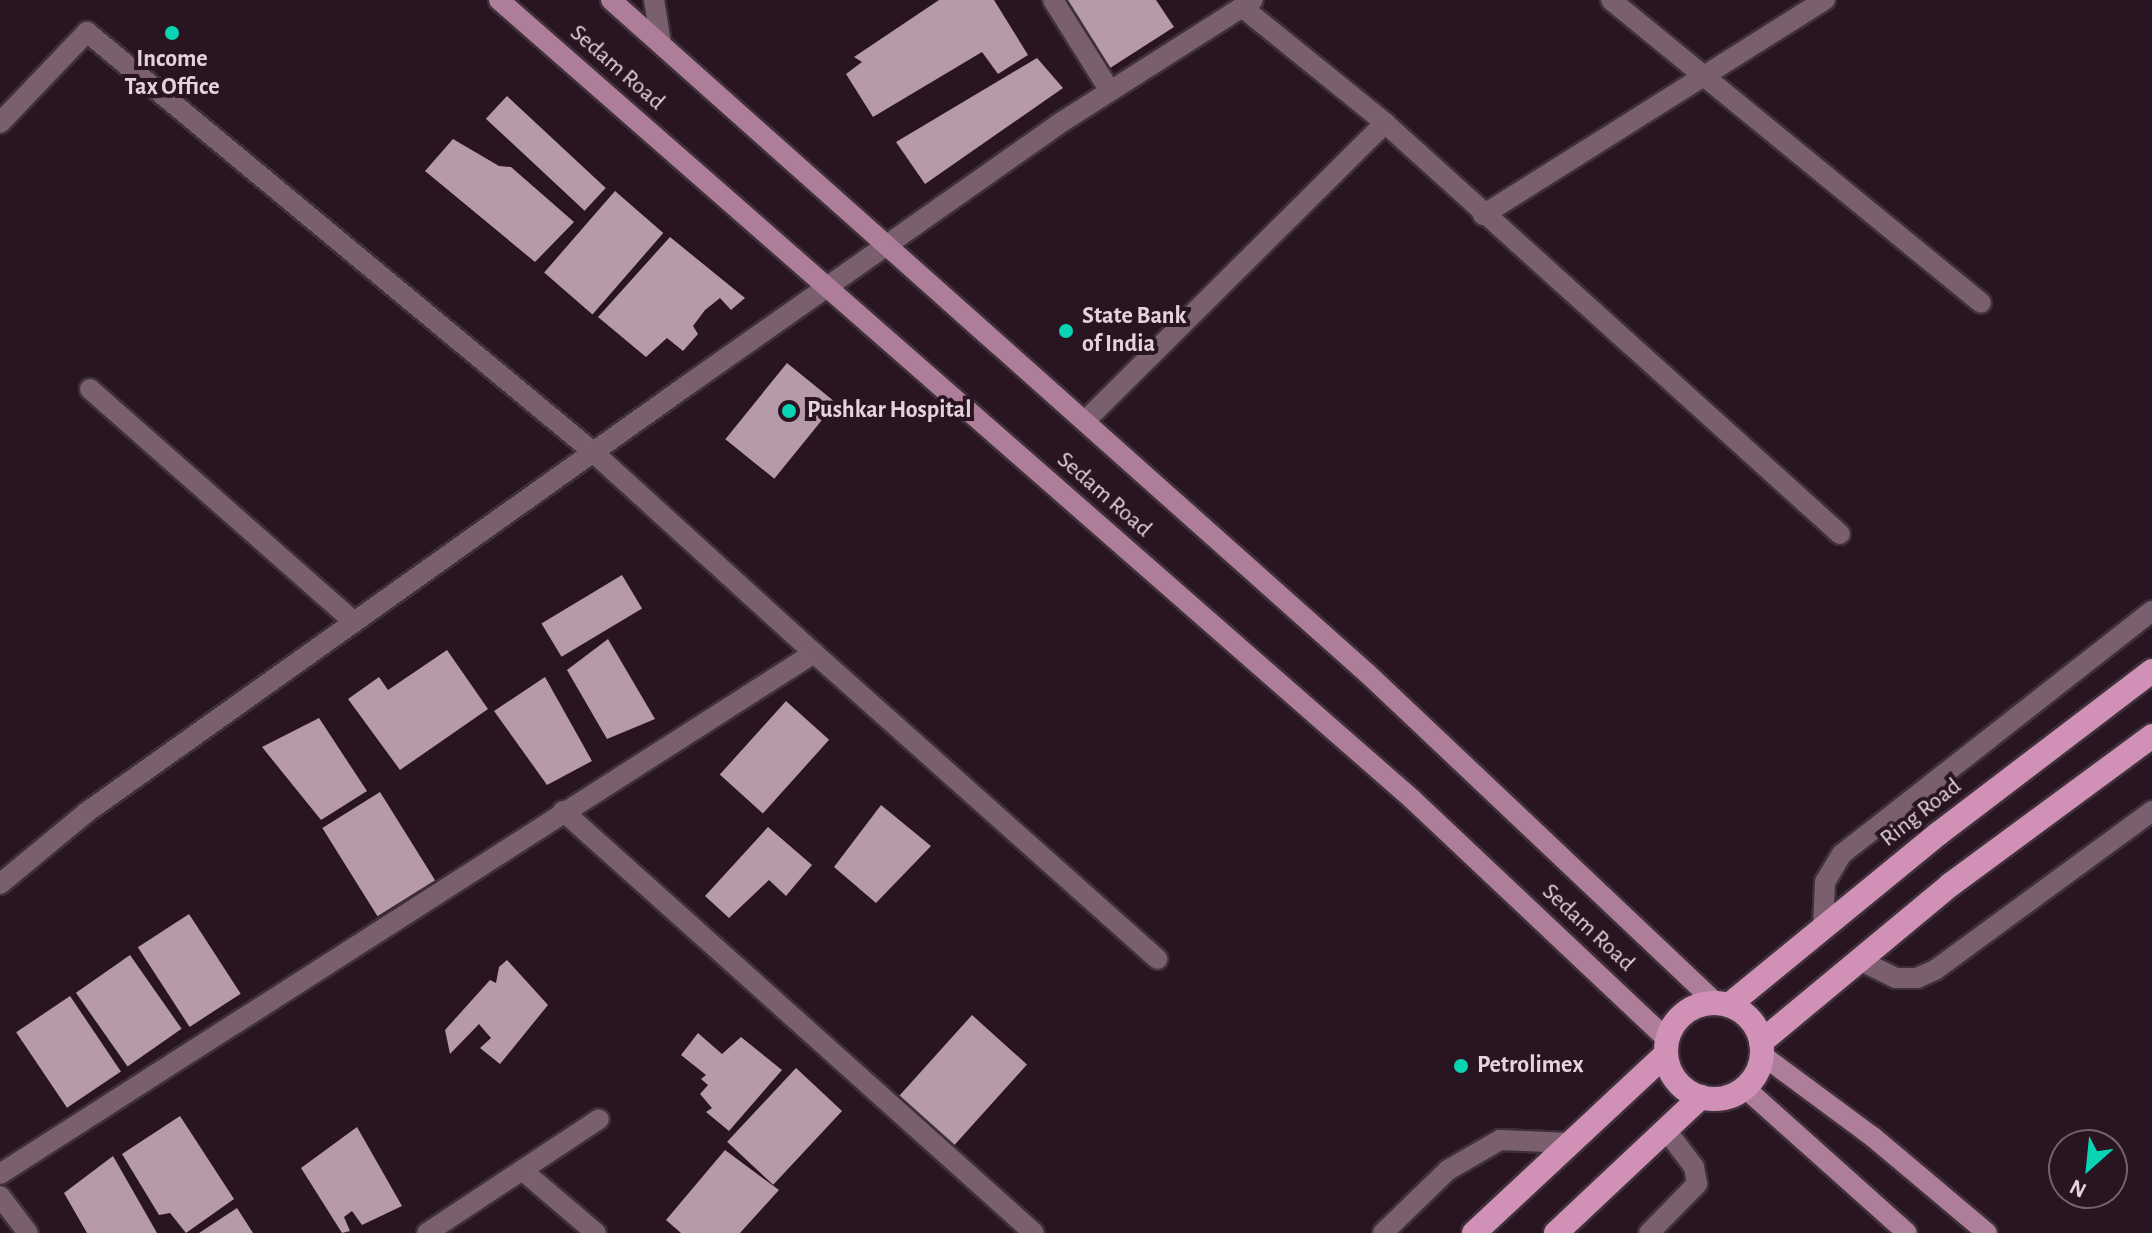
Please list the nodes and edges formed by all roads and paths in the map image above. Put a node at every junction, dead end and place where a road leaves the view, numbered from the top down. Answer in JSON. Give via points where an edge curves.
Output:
{"nodes":[{"id":1,"x":499,"y":0,"type":"edge"},
{"id":2,"x":611,"y":0,"type":"edge"},
{"id":3,"x":654,"y":0,"type":"edge"},
{"id":4,"x":1053,"y":0,"type":"edge"},
{"id":5,"x":1611,"y":0,"type":"edge"},
{"id":6,"x":1825,"y":0,"type":"edge"},
{"id":7,"x":1248,"y":4,"type":"edge"},
{"id":8,"x":661,"y":43,"type":"junction"},
{"id":9,"x":1703,"y":77,"type":"junction"},
{"id":10,"x":1110,"y":91,"type":"junction"},
{"id":11,"x":0,"y":123,"type":"edge"},
{"id":12,"x":1385,"y":123,"type":"junction"},
{"id":13,"x":1483,"y":215,"type":"junction"},
{"id":14,"x":889,"y":245,"type":"junction"},
{"id":15,"x":828,"y":289,"type":"junction"},
{"id":16,"x":1981,"y":303,"type":"dead end"},
{"id":17,"x":90,"y":389,"type":"dead end"},
{"id":18,"x":1085,"y":421,"type":"junction"},
{"id":19,"x":593,"y":452,"type":"junction"},
{"id":20,"x":1840,"y":534,"type":"dead end"},
{"id":21,"x":2152,"y":611,"type":"edge"},
{"id":22,"x":354,"y":622,"type":"junction"},
{"id":23,"x":814,"y":653,"type":"junction"},
{"id":24,"x":2152,"y":671,"type":"edge"},
{"id":25,"x":2152,"y":736,"type":"edge"},
{"id":26,"x":563,"y":811,"type":"junction"},
{"id":27,"x":2152,"y":811,"type":"edge"},
{"id":28,"x":0,"y":884,"type":"edge"},
{"id":29,"x":1823,"y":928,"type":"junction"},
{"id":30,"x":1158,"y":959,"type":"dead end"},
{"id":31,"x":1859,"y":960,"type":"junction"},
{"id":32,"x":1722,"y":1004,"type":"junction"},
{"id":33,"x":1666,"y":1047,"type":"junction"},
{"id":34,"x":1762,"y":1048,"type":"junction"},
{"id":35,"x":1745,"y":1088,"type":"junction"},
{"id":36,"x":1701,"y":1097,"type":"junction"},
{"id":37,"x":599,"y":1119,"type":"dead end"},
{"id":38,"x":1666,"y":1130,"type":"junction"},
{"id":39,"x":1571,"y":1143,"type":"junction"},
{"id":40,"x":522,"y":1170,"type":"junction"},
{"id":41,"x":0,"y":1174,"type":"edge"},
{"id":42,"x":0,"y":1196,"type":"edge"},
{"id":43,"x":19,"y":1230,"type":"edge"},
{"id":44,"x":427,"y":1233,"type":"edge"},
{"id":45,"x":596,"y":1233,"type":"edge"},
{"id":46,"x":1034,"y":1233,"type":"edge"},
{"id":47,"x":1383,"y":1233,"type":"edge"},
{"id":48,"x":1474,"y":1233,"type":"edge"},
{"id":49,"x":1556,"y":1233,"type":"edge"},
{"id":50,"x":1649,"y":1233,"type":"edge"},
{"id":51,"x":1907,"y":1233,"type":"edge"},
{"id":52,"x":1987,"y":1233,"type":"edge"}],
"edges":[{"from":1,"to":15,"type":"main road","name":"Sedam Road"},
{"from":2,"to":8,"type":"main road","name":"Sedam Road"},
{"from":3,"to":8,"type":"street"},
{"from":4,"to":10,"type":"street"},
{"from":5,"to":9,"type":"street"},
{"from":6,"to":9,"type":"street"},
{"from":7,"to":10,"type":"street"},
{"from":7,"to":12,"type":"street"},
{"from":8,"to":14,"type":"main road","name":"Sedam Road"},
{"from":9,"to":13,"type":"street"},
{"from":9,"to":16,"type":"street"},
{"from":10,"to":14,"type":"street"},
{"from":11,"to":19,"type":"street","via":[[87,32]]},
{"from":12,"to":13,"type":"street"},
{"from":12,"to":18,"type":"street"},
{"from":13,"to":20,"type":"street"},
{"from":14,"to":15,"type":"street"},
{"from":14,"to":18,"type":"main road","name":"Sedam Road"},
{"from":15,"to":19,"type":"street"},
{"from":15,"to":33,"type":"main road","name":"Sedam Road","via":[[1412,799]]},
{"from":17,"to":22,"type":"street"},
{"from":18,"to":32,"type":"main road","name":"Sedam Road","via":[[1367,673]]},
{"from":19,"to":22,"type":"street"},
{"from":19,"to":23,"type":"street"},
{"from":21,"to":29,"type":"street","via":[[1842,854],[1825,882]]},
{"from":22,"to":28,"type":"street","via":[[87,812]]},
{"from":23,"to":26,"type":"street"},
{"from":23,"to":30,"type":"street"},
{"from":24,"to":29,"type":"highway","name":"Ring Road"},
{"from":25,"to":31,"type":"highway","via":[[1950,885]]},
{"from":26,"to":41,"type":"street"},
{"from":26,"to":46,"type":"street"},
{"from":27,"to":31,"type":"street","via":[[1935,970],[1896,978]]},
{"from":29,"to":32,"type":"highway","name":"Ring Road"},
{"from":31,"to":34,"type":"highway"},
{"from":32,"to":33,"type":"highway","name":"Ring Road","via":[[1680,1016]]},
{"from":32,"to":34,"type":"highway","via":[[1750,1020]]},
{"from":33,"to":36,"type":"highway","via":[[1677,1082]]},
{"from":33,"to":39,"type":"highway","name":"Ring Road"},
{"from":34,"to":35,"type":"highway"},
{"from":34,"to":52,"type":"main road"},
{"from":35,"to":36,"type":"highway","via":[[1716,1099]]},
{"from":35,"to":51,"type":"main road"},
{"from":36,"to":38,"type":"highway"},
{"from":37,"to":40,"type":"street"},
{"from":38,"to":49,"type":"highway"},
{"from":38,"to":50,"type":"street","via":[[1694,1167],[1697,1184]]},
{"from":39,"to":47,"type":"street","via":[[1500,1140],[1448,1170]]},
{"from":39,"to":48,"type":"highway","name":"Ring Road"},
{"from":40,"to":44,"type":"street"},
{"from":40,"to":45,"type":"street"},
{"from":42,"to":43,"type":"street"}]}
